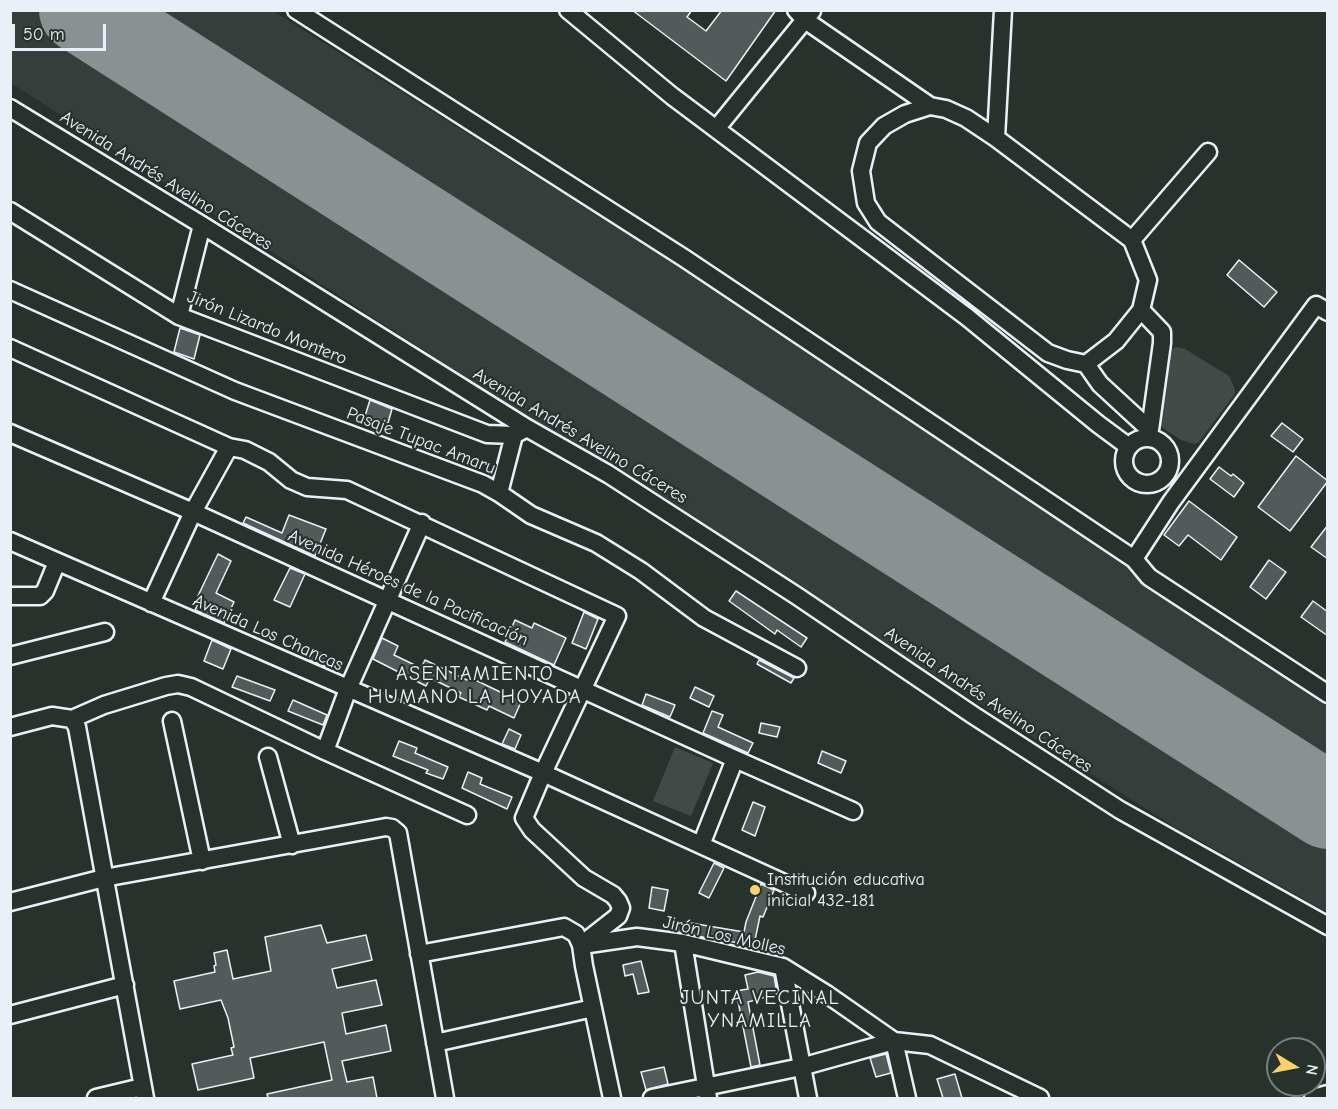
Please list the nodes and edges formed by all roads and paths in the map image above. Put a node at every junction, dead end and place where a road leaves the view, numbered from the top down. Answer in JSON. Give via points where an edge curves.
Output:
{"nodes":[{"id":1,"x":296,"y":10,"type":"edge"},
{"id":2,"x":568,"y":10,"type":"edge"},
{"id":3,"x":1003,"y":10,"type":"edge"},
{"id":4,"x":805,"y":14,"type":"edge"},
{"id":5,"x":930,"y":106,"type":"junction"},
{"id":6,"x":10,"y":108,"type":"edge"},
{"id":7,"x":716,"y":129,"type":"junction"},
{"id":8,"x":996,"y":138,"type":"junction"},
{"id":9,"x":1208,"y":152,"type":"dead end"},
{"id":10,"x":10,"y":212,"type":"edge"},
{"id":11,"x":202,"y":225,"type":"junction"},
{"id":12,"x":1132,"y":240,"type":"junction"},
{"id":13,"x":10,"y":290,"type":"edge"},
{"id":14,"x":1141,"y":310,"type":"junction"},
{"id":15,"x":1328,"y":312,"type":"edge"},
{"id":16,"x":179,"y":316,"type":"junction"},
{"id":17,"x":10,"y":348,"type":"edge"},
{"id":18,"x":1086,"y":364,"type":"junction"},
{"id":19,"x":520,"y":432,"type":"junction"},
{"id":20,"x":10,"y":433,"type":"edge"},
{"id":21,"x":1150,"y":434,"type":"junction"},
{"id":22,"x":229,"y":447,"type":"junction"},
{"id":23,"x":1129,"y":447,"type":"junction"},
{"id":24,"x":1168,"y":451,"type":"junction"},
{"id":25,"x":1196,"y":467,"type":"junction"},
{"id":26,"x":1150,"y":484,"type":"junction"},
{"id":27,"x":500,"y":492,"type":"junction"},
{"id":28,"x":1171,"y":502,"type":"junction"},
{"id":29,"x":193,"y":512,"type":"junction"},
{"id":30,"x":422,"y":524,"type":"junction"},
{"id":31,"x":10,"y":541,"type":"edge"},
{"id":32,"x":1134,"y":559,"type":"junction"},
{"id":33,"x":57,"y":562,"type":"junction"},
{"id":34,"x":10,"y":596,"type":"edge"},
{"id":35,"x":388,"y":601,"type":"junction"},
{"id":36,"x":151,"y":603,"type":"junction"},
{"id":37,"x":105,"y":632,"type":"dead end"},
{"id":38,"x":10,"y":656,"type":"edge"},
{"id":39,"x":797,"y":668,"type":"dead end"},
{"id":40,"x":348,"y":689,"type":"junction"},
{"id":41,"x":582,"y":689,"type":"junction"},
{"id":42,"x":1328,"y":694,"type":"edge"},
{"id":43,"x":72,"y":718,"type":"junction"},
{"id":44,"x":172,"y":721,"type":"dead end"},
{"id":45,"x":10,"y":726,"type":"edge"},
{"id":46,"x":325,"y":752,"type":"junction"},
{"id":47,"x":268,"y":757,"type":"dead end"},
{"id":48,"x":735,"y":759,"type":"junction"},
{"id":49,"x":543,"y":773,"type":"junction"},
{"id":50,"x":853,"y":811,"type":"dead end"},
{"id":51,"x":467,"y":815,"type":"dead end"},
{"id":52,"x":292,"y":845,"type":"junction"},
{"id":53,"x":701,"y":845,"type":"junction"},
{"id":54,"x":202,"y":861,"type":"junction"},
{"id":55,"x":104,"y":878,"type":"junction"},
{"id":56,"x":806,"y":893,"type":"dead end"},
{"id":57,"x":10,"y":902,"type":"edge"},
{"id":58,"x":1328,"y":926,"type":"edge"},
{"id":59,"x":683,"y":943,"type":"junction"},
{"id":60,"x":581,"y":945,"type":"junction"},
{"id":61,"x":419,"y":954,"type":"junction"},
{"id":62,"x":783,"y":967,"type":"junction"},
{"id":63,"x":125,"y":985,"type":"junction"},
{"id":64,"x":593,"y":1008,"type":"junction"},
{"id":65,"x":10,"y":1015,"type":"edge"},
{"id":66,"x":894,"y":1041,"type":"junction"},
{"id":67,"x":435,"y":1043,"type":"junction"},
{"id":68,"x":801,"y":1067,"type":"junction"},
{"id":69,"x":706,"y":1092,"type":"edge"},
{"id":70,"x":1014,"y":1092,"type":"edge"},
{"id":71,"x":144,"y":1093,"type":"edge"},
{"id":72,"x":1328,"y":1094,"type":"edge"},
{"id":73,"x":96,"y":1098,"type":"edge"},
{"id":74,"x":445,"y":1098,"type":"edge"},
{"id":75,"x":608,"y":1098,"type":"edge"},
{"id":76,"x":652,"y":1098,"type":"edge"},
{"id":77,"x":808,"y":1098,"type":"edge"},
{"id":78,"x":907,"y":1098,"type":"edge"},
{"id":79,"x":1040,"y":1098,"type":"edge"},
{"id":80,"x":1313,"y":1098,"type":"edge"}],
"edges":[{"from":1,"to":32,"type":"street","via":[[684,258]]},
{"from":2,"to":7,"type":"street"},
{"from":3,"to":8,"type":"street"},
{"from":4,"to":5,"type":"street"},
{"from":4,"to":7,"type":"street"},
{"from":5,"to":8,"type":"street","via":[[966,118]]},
{"from":5,"to":18,"type":"street","via":[[884,126],[868,143],[861,171],[866,203],[878,222],[1048,353]]},
{"from":6,"to":11,"type":"street","name":"Avenida Andrés Avelino Cáceres"},
{"from":7,"to":23,"type":"street","via":[[967,317]]},
{"from":8,"to":12,"type":"street"},
{"from":9,"to":12,"type":"street"},
{"from":10,"to":16,"type":"street","name":"Jirón Lizardo Montero"},
{"from":11,"to":16,"type":"street"},
{"from":11,"to":19,"type":"street","name":"Avenida Andrés Avelino Cáceres"},
{"from":12,"to":14,"type":"street","via":[[1148,279]]},
{"from":13,"to":27,"type":"street","name":"Pasaje Tupac Amaru","via":[[235,391]]},
{"from":14,"to":18,"type":"street","via":[[1116,341]]},
{"from":14,"to":21,"type":"street","via":[[1162,332]]},
{"from":15,"to":25,"type":"street","via":[[1316,305]]},
{"from":16,"to":19,"type":"street","name":"Jirón Lizardo Montero","via":[[472,429],[487,434]]},
{"from":17,"to":22,"type":"street"},
{"from":18,"to":21,"type":"street","via":[[1100,384]]},
{"from":19,"to":27,"type":"street"},
{"from":19,"to":58,"type":"street","name":"Avenida Andrés Avelino Cáceres","via":[[608,474],[1120,810]]},
{"from":20,"to":29,"type":"street","name":"Avenida Héroes de la Pacificación"},
{"from":21,"to":23,"type":"street"},
{"from":21,"to":24,"type":"street"},
{"from":22,"to":29,"type":"street"},
{"from":22,"to":30,"type":"street","via":[[269,462],[307,487],[348,490]]},
{"from":23,"to":26,"type":"street","via":[[1124,462],[1129,476]]},
{"from":24,"to":25,"type":"street"},
{"from":24,"to":26,"type":"street","via":[[1168,472]]},
{"from":25,"to":28,"type":"street"},
{"from":26,"to":28,"type":"street"},
{"from":27,"to":39,"type":"street","name":"Pasaje Tupac Amaru","via":[[531,514],[597,543],[704,618]]},
{"from":28,"to":32,"type":"street"},
{"from":29,"to":35,"type":"street","name":"Avenida Héroes de la Pacificación"},
{"from":29,"to":36,"type":"street"},
{"from":30,"to":35,"type":"street"},
{"from":30,"to":41,"type":"street","via":[[617,616]]},
{"from":31,"to":33,"type":"street","name":"Avenida Los Chancas"},
{"from":32,"to":42,"type":"street","via":[[1149,577]]},
{"from":33,"to":34,"type":"street","via":[[40,596]]},
{"from":33,"to":36,"type":"street","name":"Avenida Los Chancas"},
{"from":35,"to":40,"type":"street"},
{"from":35,"to":41,"type":"street","name":"Avenida Héroes de la Pacificación"},
{"from":36,"to":40,"type":"street","name":"Avenida Los Chancas"},
{"from":37,"to":38,"type":"street"},
{"from":40,"to":46,"type":"street"},
{"from":40,"to":49,"type":"street","name":"Avenida Los Chancas"},
{"from":41,"to":48,"type":"street","name":"Avenida Héroes de la Pacificación"},
{"from":41,"to":49,"type":"street"},
{"from":43,"to":45,"type":"street","via":[[52,716]]},
{"from":43,"to":46,"type":"street","via":[[178,684]]},
{"from":43,"to":55,"type":"street","via":[[77,727]]},
{"from":44,"to":54,"type":"street"},
{"from":46,"to":51,"type":"street"},
{"from":47,"to":52,"type":"street"},
{"from":48,"to":50,"type":"street","name":"Avenida Héroes de la Pacificación"},
{"from":48,"to":53,"type":"street"},
{"from":49,"to":53,"type":"street","name":"Avenida Los Chancas"},
{"from":49,"to":60,"type":"street","via":[[524,818],[527,824],[584,878],[613,895],[621,908],[618,916]]},
{"from":52,"to":54,"type":"street"},
{"from":52,"to":61,"type":"street","via":[[386,827],[398,833]]},
{"from":53,"to":56,"type":"street","name":"Avenida Los Chancas"},
{"from":54,"to":55,"type":"street"},
{"from":55,"to":57,"type":"street"},
{"from":55,"to":63,"type":"street"},
{"from":59,"to":60,"type":"street","name":"Jirón Los Molles","via":[[637,937]]},
{"from":59,"to":62,"type":"street","name":"Jirón Los Molles"},
{"from":59,"to":69,"type":"street"},
{"from":60,"to":61,"type":"street","via":[[576,934],[564,927]]},
{"from":60,"to":64,"type":"street"},
{"from":61,"to":67,"type":"street"},
{"from":62,"to":66,"type":"street","name":"Jirón Los Molles"},
{"from":62,"to":68,"type":"street"},
{"from":63,"to":65,"type":"street"},
{"from":63,"to":71,"type":"street"},
{"from":64,"to":67,"type":"street"},
{"from":64,"to":75,"type":"street"},
{"from":66,"to":68,"type":"street"},
{"from":66,"to":70,"type":"street","name":"Jirón Los Molles","via":[[930,1045]]},
{"from":66,"to":78,"type":"street"},
{"from":67,"to":74,"type":"street"},
{"from":68,"to":69,"type":"street"},
{"from":68,"to":77,"type":"street"},
{"from":69,"to":76,"type":"street"},
{"from":70,"to":79,"type":"street","name":"Jirón Los Molles"},
{"from":71,"to":73,"type":"street"},
{"from":72,"to":80,"type":"street"}]}
